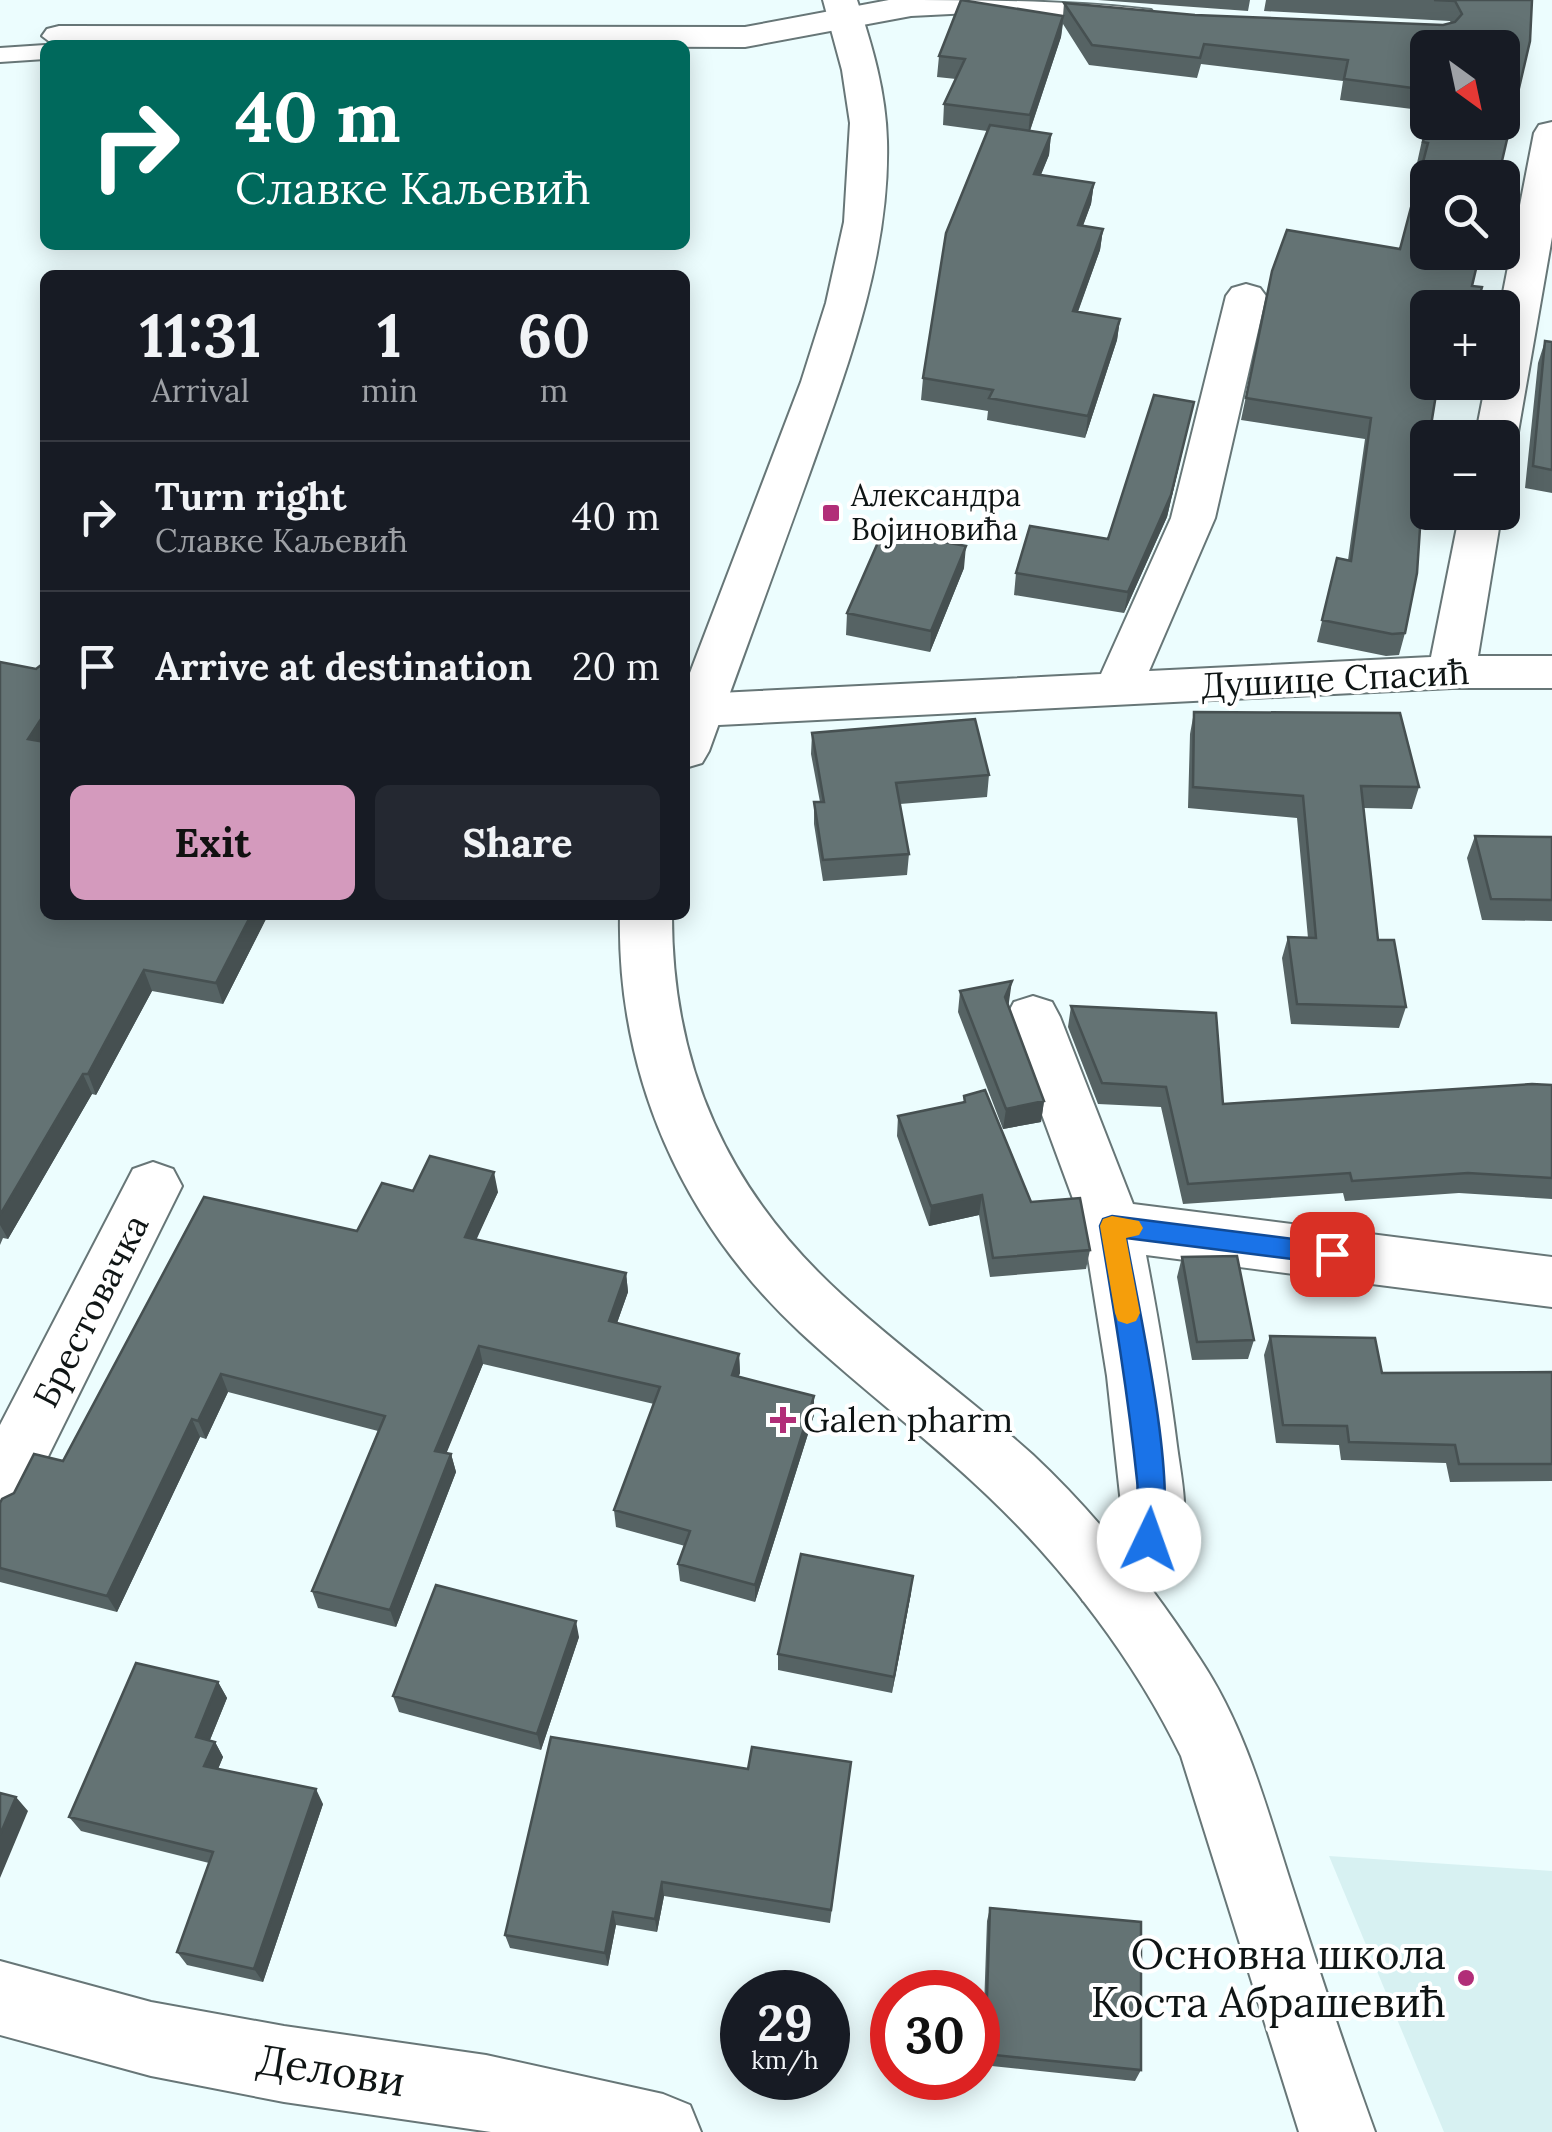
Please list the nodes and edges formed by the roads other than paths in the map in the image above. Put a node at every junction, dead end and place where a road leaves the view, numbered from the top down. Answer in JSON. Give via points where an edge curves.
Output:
{"nodes":[{"id":1,"x":843,"y":9,"type":"edge"},
{"id":2,"x":1174,"y":20,"type":"edge"},
{"id":3,"x":300,"y":40,"type":"edge"},
{"id":4,"x":40,"y":49,"type":"edge"},
{"id":5,"x":0,"y":56,"type":"edge"},
{"id":6,"x":1552,"y":134,"type":"edge"},
{"id":7,"x":1246,"y":296,"type":"dead end"},
{"id":8,"x":1499,"y":420,"type":"edge"},
{"id":9,"x":1479,"y":530,"type":"edge"},
{"id":10,"x":1452,"y":672,"type":"junction"},
{"id":11,"x":1552,"y":672,"type":"edge"},
{"id":12,"x":1118,"y":689,"type":"junction"},
{"id":13,"x":692,"y":730,"type":"edge"},
{"id":14,"x":646,"y":920,"type":"edge"},
{"id":15,"x":1033,"y":1018,"type":"dead end"},
{"id":16,"x":154,"y":1186,"type":"dead end"},
{"id":17,"x":1112,"y":1226,"type":"junction"},
{"id":18,"x":1552,"y":1282,"type":"edge"},
{"id":19,"x":0,"y":1489,"type":"edge"},
{"id":20,"x":1106,"y":1579,"type":"junction"},
{"id":21,"x":0,"y":1998,"type":"edge"},
{"id":22,"x":663,"y":2132,"type":"edge"},
{"id":23,"x":1337,"y":2132,"type":"edge"}],
"edges":[{"from":1,"to":2,"type":"street","via":[[990,2]]},
{"from":1,"to":3,"type":"street","via":[[745,36]]},
{"from":1,"to":13,"type":"street","via":[[864,84],[869,140],[857,254],[826,370]]},
{"from":4,"to":5,"type":"lane"},
{"from":6,"to":8,"type":"street"},
{"from":7,"to":12,"type":"street","via":[[1193,518]]},
{"from":9,"to":10,"type":"street"},
{"from":10,"to":11,"type":"street","name":"Душице Спасић"},
{"from":10,"to":12,"type":"street","name":"Душице Спасић"},
{"from":12,"to":13,"type":"street","name":"Душице Спасић"},
{"from":14,"to":20,"type":"street","via":[[648,1004],[672,1095],[696,1150],[746,1230],[818,1311],[1012,1478]]},
{"from":15,"to":17,"type":"street"},
{"from":16,"to":19,"type":"street","name":"Брестовачка"},
{"from":17,"to":18,"type":"street"},
{"from":17,"to":20,"type":"street","via":[[1153,1504],[1149,1540]]},
{"from":20,"to":23,"type":"street","via":[[1213,1749]]},
{"from":21,"to":22,"type":"street","name":"Делови","via":[[151,2039],[486,2093]]}]}
